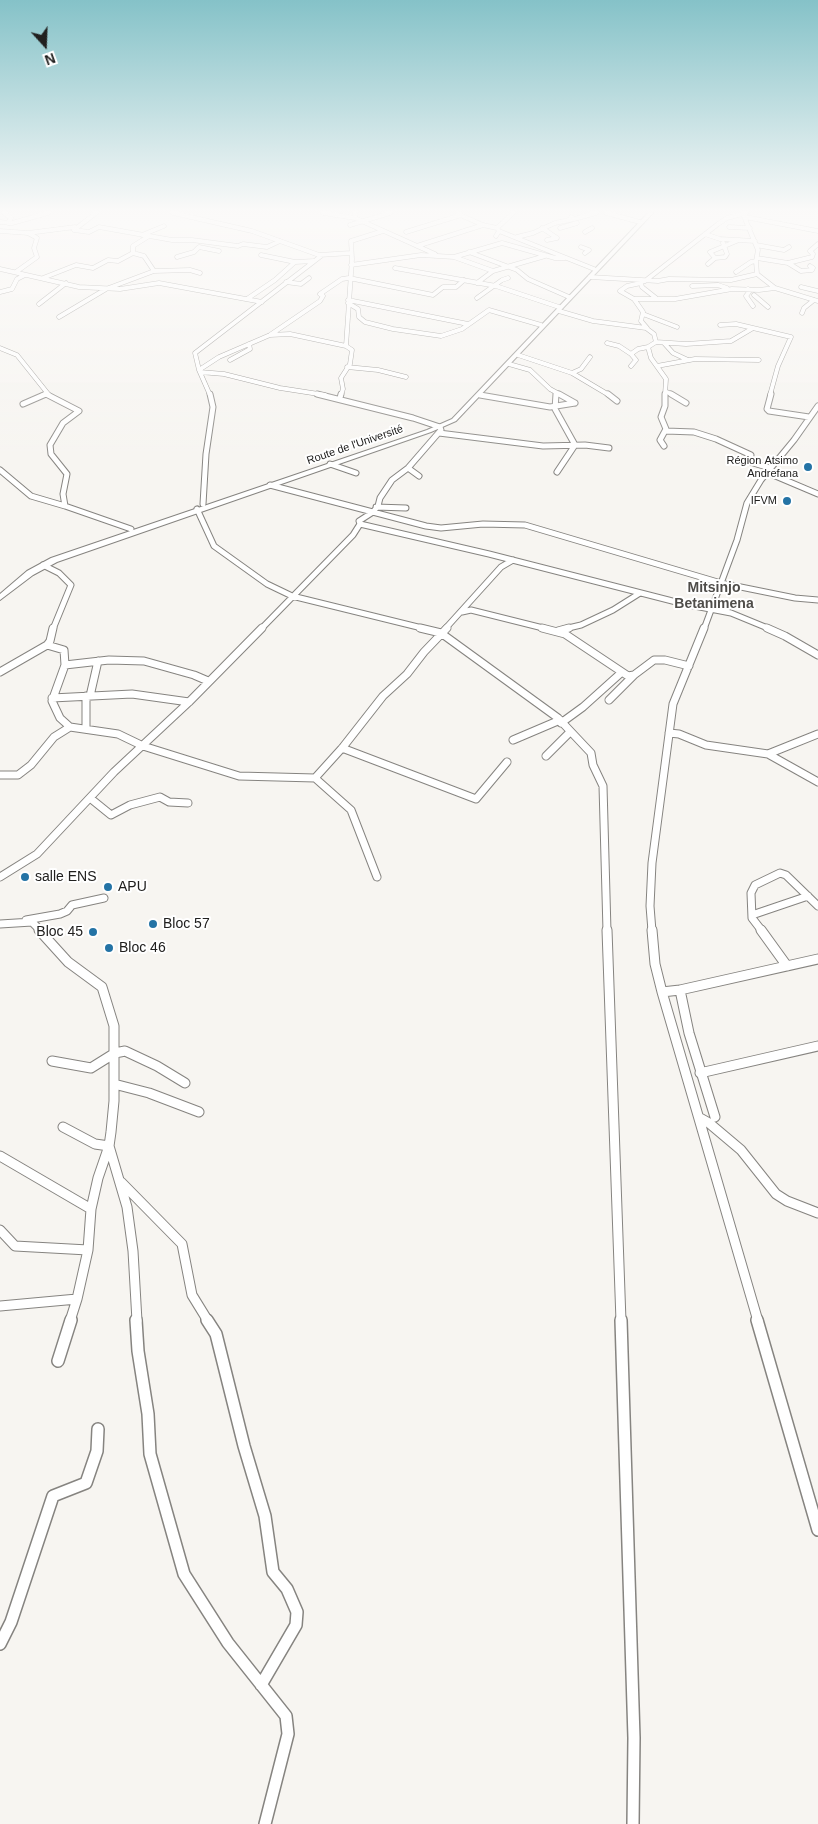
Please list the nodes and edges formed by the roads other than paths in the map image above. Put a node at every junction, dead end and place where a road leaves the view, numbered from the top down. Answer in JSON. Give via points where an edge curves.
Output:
{"nodes":[{"id":1,"x":47,"y":298,"type":"edge"},
{"id":2,"x":91,"y":298,"type":"edge"},
{"id":3,"x":242,"y":298,"type":"edge"},
{"id":4,"x":267,"y":298,"type":"edge"},
{"id":5,"x":322,"y":298,"type":"edge"},
{"id":6,"x":348,"y":298,"type":"edge"},
{"id":7,"x":531,"y":298,"type":"edge"},
{"id":8,"x":539,"y":298,"type":"edge"},
{"id":9,"x":568,"y":298,"type":"edge"},
{"id":10,"x":569,"y":298,"type":"edge"},
{"id":11,"x":677,"y":298,"type":"edge"},
{"id":12,"x":747,"y":298,"type":"edge"},
{"id":13,"x":758,"y":298,"type":"edge"},
{"id":14,"x":247,"y":299,"type":"joint"},
{"id":15,"x":634,"y":299,"type":"joint"},
{"id":16,"x":657,"y":299,"type":"joint"},
{"id":17,"x":536,"y":300,"type":"junction"},
{"id":18,"x":761,"y":301,"type":"junction"},
{"id":19,"x":816,"y":301,"type":"edge"},
{"id":20,"x":262,"y":302,"type":"junction"},
{"id":21,"x":348,"y":302,"type":"junction"},
{"id":22,"x":39,"y":304,"type":"dead end"},
{"id":23,"x":768,"y":307,"type":"dead end"},
{"id":24,"x":559,"y":309,"type":"junction"},
{"id":25,"x":802,"y":313,"type":"dead end"},
{"id":26,"x":643,"y":314,"type":"junction"},
{"id":27,"x":59,"y":317,"type":"dead end"},
{"id":28,"x":468,"y":324,"type":"junction"},
{"id":29,"x":541,"y":325,"type":"junction"},
{"id":30,"x":720,"y":325,"type":"dead end"},
{"id":31,"x":678,"y":327,"type":"dead end"},
{"id":32,"x":647,"y":328,"type":"junction"},
{"id":33,"x":754,"y":328,"type":"junction"},
{"id":34,"x":276,"y":331,"type":"junction"},
{"id":35,"x":290,"y":334,"type":"junction"},
{"id":36,"x":270,"y":335,"type":"junction"},
{"id":37,"x":656,"y":342,"type":"junction"},
{"id":38,"x":607,"y":343,"type":"dead end"},
{"id":39,"x":249,"y":344,"type":"junction"},
{"id":40,"x":664,"y":344,"type":"junction"},
{"id":41,"x":346,"y":346,"type":"junction"},
{"id":42,"x":648,"y":347,"type":"junction"},
{"id":43,"x":0,"y":348,"type":"edge"},
{"id":44,"x":518,"y":354,"type":"junction"},
{"id":45,"x":631,"y":354,"type":"junction"},
{"id":46,"x":590,"y":356,"type":"dead end"},
{"id":47,"x":230,"y":360,"type":"dead end"},
{"id":48,"x":688,"y":360,"type":"junction"},
{"id":49,"x":759,"y":360,"type":"dead end"},
{"id":50,"x":508,"y":364,"type":"junction"},
{"id":51,"x":348,"y":366,"type":"junction"},
{"id":52,"x":631,"y":366,"type":"dead end"},
{"id":53,"x":657,"y":366,"type":"junction"},
{"id":54,"x":199,"y":371,"type":"junction"},
{"id":55,"x":572,"y":373,"type":"junction"},
{"id":56,"x":406,"y":377,"type":"dead end"},
{"id":57,"x":666,"y":392,"type":"junction"},
{"id":58,"x":556,"y":393,"type":"junction"},
{"id":59,"x":46,"y":394,"type":"junction"},
{"id":60,"x":480,"y":395,"type":"junction"},
{"id":61,"x":340,"y":398,"type":"junction"},
{"id":62,"x":617,"y":401,"type":"dead end"},
{"id":63,"x":23,"y":404,"type":"dead end"},
{"id":64,"x":686,"y":404,"type":"dead end"},
{"id":65,"x":818,"y":406,"type":"edge"},
{"id":66,"x":555,"y":407,"type":"junction"},
{"id":67,"x":809,"y":417,"type":"junction"},
{"id":68,"x":439,"y":428,"type":"junction"},
{"id":69,"x":666,"y":430,"type":"junction"},
{"id":70,"x":408,"y":436,"type":"junction"},
{"id":71,"x":574,"y":445,"type":"junction"},
{"id":72,"x":664,"y":446,"type":"dead end"},
{"id":73,"x":609,"y":448,"type":"dead end"},
{"id":74,"x":330,"y":464,"type":"junction"},
{"id":75,"x":408,"y":468,"type":"junction"},
{"id":76,"x":0,"y":470,"type":"edge"},
{"id":77,"x":768,"y":470,"type":"junction"},
{"id":78,"x":557,"y":472,"type":"dead end"},
{"id":79,"x":356,"y":473,"type":"dead end"},
{"id":80,"x":420,"y":476,"type":"dead end"},
{"id":81,"x":270,"y":485,"type":"junction"},
{"id":82,"x":818,"y":494,"type":"edge"},
{"id":83,"x":65,"y":506,"type":"junction"},
{"id":84,"x":200,"y":507,"type":"junction"},
{"id":85,"x":406,"y":508,"type":"dead end"},
{"id":86,"x":375,"y":509,"type":"junction"},
{"id":87,"x":360,"y":524,"type":"junction"},
{"id":88,"x":131,"y":528,"type":"junction"},
{"id":89,"x":513,"y":560,"type":"junction"},
{"id":90,"x":43,"y":565,"type":"junction"},
{"id":91,"x":721,"y":583,"type":"junction"},
{"id":92,"x":0,"y":592,"type":"edge"},
{"id":93,"x":640,"y":593,"type":"junction"},
{"id":94,"x":292,"y":596,"type":"junction"},
{"id":95,"x":0,"y":598,"type":"edge"},
{"id":96,"x":818,"y":600,"type":"edge"},
{"id":97,"x":712,"y":610,"type":"junction"},
{"id":98,"x":462,"y":612,"type":"junction"},
{"id":99,"x":557,"y":632,"type":"junction"},
{"id":100,"x":441,"y":633,"type":"junction"},
{"id":101,"x":47,"y":645,"type":"junction"},
{"id":102,"x":818,"y":655,"type":"edge"},
{"id":103,"x":98,"y":661,"type":"junction"},
{"id":104,"x":65,"y":664,"type":"junction"},
{"id":105,"x":689,"y":666,"type":"junction"},
{"id":106,"x":0,"y":672,"type":"edge"},
{"id":107,"x":622,"y":672,"type":"junction"},
{"id":108,"x":634,"y":675,"type":"junction"},
{"id":109,"x":208,"y":681,"type":"junction"},
{"id":110,"x":88,"y":696,"type":"junction"},
{"id":111,"x":52,"y":698,"type":"junction"},
{"id":112,"x":609,"y":700,"type":"dead end"},
{"id":113,"x":189,"y":702,"type":"junction"},
{"id":114,"x":561,"y":722,"type":"junction"},
{"id":115,"x":70,"y":727,"type":"junction"},
{"id":116,"x":86,"y":728,"type":"junction"},
{"id":117,"x":570,"y":732,"type":"junction"},
{"id":118,"x":669,"y":732,"type":"junction"},
{"id":119,"x":818,"y":734,"type":"edge"},
{"id":120,"x":513,"y":740,"type":"dead end"},
{"id":121,"x":143,"y":746,"type":"junction"},
{"id":122,"x":342,"y":748,"type":"junction"},
{"id":123,"x":768,"y":754,"type":"junction"},
{"id":124,"x":546,"y":756,"type":"dead end"},
{"id":125,"x":507,"y":762,"type":"dead end"},
{"id":126,"x":0,"y":775,"type":"edge"},
{"id":127,"x":314,"y":778,"type":"junction"},
{"id":128,"x":818,"y":782,"type":"edge"},
{"id":129,"x":90,"y":798,"type":"junction"},
{"id":130,"x":188,"y":803,"type":"dead end"},
{"id":131,"x":0,"y":877,"type":"edge"},
{"id":132,"x":377,"y":877,"type":"dead end"},
{"id":133,"x":808,"y":896,"type":"junction"},
{"id":134,"x":104,"y":898,"type":"dead end"},
{"id":135,"x":818,"y":906,"type":"edge"},
{"id":136,"x":752,"y":915,"type":"junction"},
{"id":137,"x":26,"y":921,"type":"junction"},
{"id":138,"x":0,"y":924,"type":"edge"},
{"id":139,"x":818,"y":958,"type":"edge"},
{"id":140,"x":787,"y":966,"type":"junction"},
{"id":141,"x":680,"y":990,"type":"junction"},
{"id":142,"x":662,"y":992,"type":"junction"},
{"id":143,"x":818,"y":1046,"type":"edge"},
{"id":144,"x":115,"y":1053,"type":"junction"},
{"id":145,"x":52,"y":1061,"type":"dead end"},
{"id":146,"x":700,"y":1073,"type":"junction"},
{"id":147,"x":185,"y":1083,"type":"dead end"},
{"id":148,"x":114,"y":1084,"type":"junction"},
{"id":149,"x":199,"y":1112,"type":"dead end"},
{"id":150,"x":715,"y":1117,"type":"dead end"},
{"id":151,"x":700,"y":1118,"type":"junction"},
{"id":152,"x":63,"y":1127,"type":"dead end"},
{"id":153,"x":109,"y":1146,"type":"junction"},
{"id":154,"x":0,"y":1156,"type":"edge"},
{"id":155,"x":120,"y":1180,"type":"junction"},
{"id":156,"x":91,"y":1210,"type":"junction"},
{"id":157,"x":818,"y":1213,"type":"edge"},
{"id":158,"x":0,"y":1230,"type":"edge"},
{"id":159,"x":88,"y":1250,"type":"junction"},
{"id":160,"x":77,"y":1299,"type":"junction"},
{"id":161,"x":0,"y":1306,"type":"edge"},
{"id":162,"x":58,"y":1361,"type":"dead end"},
{"id":163,"x":98,"y":1429,"type":"dead end"},
{"id":164,"x":818,"y":1530,"type":"edge"},
{"id":165,"x":0,"y":1644,"type":"edge"},
{"id":166,"x":261,"y":1685,"type":"junction"},
{"id":167,"x":265,"y":1824,"type":"edge"},
{"id":168,"x":633,"y":1824,"type":"edge"}],
"edges":[{"from":1,"to":22,"type":"street"},
{"from":2,"to":27,"type":"street"},
{"from":3,"to":14,"type":"street"},
{"from":4,"to":20,"type":"street"},
{"from":5,"to":34,"type":"street"},
{"from":6,"to":21,"type":"street"},
{"from":7,"to":17,"type":"street"},
{"from":8,"to":17,"type":"street"},
{"from":9,"to":24,"type":"main road","name":"Route de l'Université"},
{"from":10,"to":24,"type":"main road","name":"Route de l'Université"},
{"from":11,"to":16,"type":"street"},
{"from":12,"to":18,"type":"street","via":[[751,304]]},
{"from":13,"to":18,"type":"street"},
{"from":14,"to":20,"type":"street"},
{"from":15,"to":16,"type":"street"},
{"from":15,"to":26,"type":"street"},
{"from":17,"to":24,"type":"street"},
{"from":18,"to":23,"type":"street"},
{"from":19,"to":25,"type":"street"},
{"from":20,"to":54,"type":"street","via":[[195,353]]},
{"from":21,"to":28,"type":"street"},
{"from":21,"to":28,"type":"street","via":[[358,309],[365,322],[393,329],[441,336],[452,334]]},
{"from":21,"to":41,"type":"street"},
{"from":24,"to":29,"type":"main road","name":"Route de l'Université"},
{"from":24,"to":32,"type":"street","via":[[593,321]]},
{"from":24,"to":44,"type":"main road","name":"Route de l'Université"},
{"from":26,"to":31,"type":"street"},
{"from":26,"to":32,"type":"street","via":[[641,322]]},
{"from":28,"to":29,"type":"street","via":[[489,310]]},
{"from":29,"to":68,"type":"main road","name":"Route de l'Université","via":[[455,416]]},
{"from":30,"to":33,"type":"street"},
{"from":32,"to":37,"type":"street","via":[[654,334]]},
{"from":33,"to":40,"type":"street","via":[[731,341]]},
{"from":33,"to":67,"type":"street","via":[[791,338],[778,366],[767,409]]},
{"from":34,"to":35,"type":"street"},
{"from":34,"to":36,"type":"street"},
{"from":35,"to":36,"type":"street"},
{"from":35,"to":41,"type":"street"},
{"from":36,"to":39,"type":"street"},
{"from":37,"to":40,"type":"street"},
{"from":37,"to":42,"type":"street"},
{"from":38,"to":45,"type":"street"},
{"from":39,"to":47,"type":"street","via":[[250,349]]},
{"from":39,"to":54,"type":"street","via":[[219,357]]},
{"from":40,"to":48,"type":"street"},
{"from":41,"to":51,"type":"street","via":[[352,350]]},
{"from":42,"to":45,"type":"street"},
{"from":42,"to":53,"type":"street"},
{"from":43,"to":59,"type":"street","via":[[17,355]]},
{"from":44,"to":50,"type":"main road","name":"Route de l'Université"},
{"from":44,"to":55,"type":"street"},
{"from":45,"to":52,"type":"street","via":[[636,360]]},
{"from":46,"to":55,"type":"street","via":[[581,369]]},
{"from":48,"to":49,"type":"street"},
{"from":48,"to":53,"type":"street"},
{"from":50,"to":58,"type":"street","via":[[530,370]]},
{"from":50,"to":60,"type":"main road","name":"Route de l'Université"},
{"from":51,"to":56,"type":"street"},
{"from":51,"to":61,"type":"street","via":[[342,378]]},
{"from":53,"to":57,"type":"street","via":[[666,376]]},
{"from":54,"to":61,"type":"street"},
{"from":54,"to":84,"type":"street","via":[[213,406]]},
{"from":55,"to":62,"type":"street"},
{"from":57,"to":64,"type":"street"},
{"from":57,"to":69,"type":"street","via":[[666,406],[661,417]]},
{"from":58,"to":66,"type":"street"},
{"from":58,"to":66,"type":"street","via":[[575,403]]},
{"from":59,"to":63,"type":"street"},
{"from":59,"to":83,"type":"street","via":[[79,411],[63,423],[50,445],[51,454],[67,474],[63,494]]},
{"from":60,"to":66,"type":"street"},
{"from":60,"to":68,"type":"main road","name":"Route de l'Université","via":[[458,417]]},
{"from":61,"to":68,"type":"street"},
{"from":65,"to":67,"type":"street"},
{"from":66,"to":71,"type":"street"},
{"from":67,"to":77,"type":"street"},
{"from":68,"to":70,"type":"main road","name":"Route de l'Université"},
{"from":68,"to":71,"type":"street","via":[[543,446]]},
{"from":68,"to":75,"type":"street"},
{"from":69,"to":72,"type":"street","via":[[660,440]]},
{"from":69,"to":77,"type":"street","via":[[694,432],[726,442],[751,455],[750,462]]},
{"from":70,"to":74,"type":"main road","name":"Route de l'Université"},
{"from":70,"to":84,"type":"main road","name":"Route de l'Université"},
{"from":71,"to":73,"type":"street"},
{"from":71,"to":78,"type":"street"},
{"from":74,"to":79,"type":"street"},
{"from":74,"to":81,"type":"main road","name":"Route de l'Université"},
{"from":75,"to":80,"type":"street"},
{"from":75,"to":86,"type":"street","via":[[392,480]]},
{"from":76,"to":83,"type":"street","via":[[31,496]]},
{"from":77,"to":82,"type":"street"},
{"from":77,"to":91,"type":"street","via":[[747,503]]},
{"from":81,"to":84,"type":"main road","name":"Route de l'Université"},
{"from":81,"to":86,"type":"street"},
{"from":83,"to":88,"type":"street"},
{"from":84,"to":88,"type":"main road","name":"Route de l'Université"},
{"from":84,"to":90,"type":"main road","name":"Route de l'Université"},
{"from":84,"to":94,"type":"street","via":[[214,546],[267,584]]},
{"from":85,"to":86,"type":"street"},
{"from":86,"to":87,"type":"street","via":[[359,520]]},
{"from":86,"to":91,"type":"street","via":[[411,523],[441,528],[525,525]]},
{"from":87,"to":89,"type":"street"},
{"from":87,"to":94,"type":"street"},
{"from":88,"to":92,"type":"main road","name":"Route de l'Université","via":[[51,558],[25,572]]},
{"from":89,"to":93,"type":"street"},
{"from":89,"to":98,"type":"street","via":[[501,567]]},
{"from":90,"to":95,"type":"main road","name":"Route de l'Université"},
{"from":90,"to":101,"type":"street","via":[[59,573],[71,585]]},
{"from":91,"to":96,"type":"street"},
{"from":91,"to":97,"type":"street"},
{"from":93,"to":97,"type":"street"},
{"from":93,"to":99,"type":"street","via":[[589,622]]},
{"from":94,"to":100,"type":"street"},
{"from":94,"to":109,"type":"street"},
{"from":97,"to":102,"type":"street","via":[[730,613],[785,636]]},
{"from":97,"to":105,"type":"street"},
{"from":98,"to":99,"type":"street","via":[[471,610]]},
{"from":98,"to":100,"type":"street"},
{"from":99,"to":107,"type":"street"},
{"from":100,"to":114,"type":"street"},
{"from":100,"to":122,"type":"street","via":[[407,674],[383,696]]},
{"from":101,"to":104,"type":"street","via":[[64,650]]},
{"from":101,"to":106,"type":"street"},
{"from":103,"to":104,"type":"street"},
{"from":103,"to":109,"type":"street","via":[[144,661]]},
{"from":103,"to":110,"type":"street"},
{"from":104,"to":111,"type":"street"},
{"from":105,"to":108,"type":"street","via":[[654,660]]},
{"from":105,"to":118,"type":"street","via":[[674,704]]},
{"from":107,"to":108,"type":"street"},
{"from":107,"to":114,"type":"street"},
{"from":108,"to":112,"type":"street"},
{"from":109,"to":113,"type":"street"},
{"from":110,"to":111,"type":"street"},
{"from":110,"to":113,"type":"street","via":[[132,694]]},
{"from":110,"to":116,"type":"street"},
{"from":111,"to":115,"type":"street","via":[[54,708]]},
{"from":113,"to":121,"type":"street"},
{"from":114,"to":117,"type":"street"},
{"from":114,"to":120,"type":"street"},
{"from":115,"to":116,"type":"street"},
{"from":115,"to":126,"type":"street","via":[[54,737],[18,775]]},
{"from":116,"to":121,"type":"street","via":[[118,734]]},
{"from":117,"to":124,"type":"street"},
{"from":117,"to":168,"type":"street","via":[[590,753],[605,792],[603,832],[634,1738]]},
{"from":118,"to":123,"type":"street","via":[[706,745]]},
{"from":118,"to":142,"type":"street","via":[[652,862],[650,906],[655,964]]},
{"from":119,"to":123,"type":"street"},
{"from":121,"to":127,"type":"street","via":[[239,776]]},
{"from":121,"to":129,"type":"street"},
{"from":122,"to":125,"type":"street","via":[[476,799]]},
{"from":122,"to":127,"type":"street"},
{"from":123,"to":128,"type":"street"},
{"from":127,"to":132,"type":"street","via":[[351,810]]},
{"from":129,"to":130,"type":"street","via":[[111,815],[130,804],[160,797],[169,802]]},
{"from":129,"to":131,"type":"street","via":[[60,826],[37,854]]},
{"from":133,"to":135,"type":"street"},
{"from":133,"to":136,"type":"street"},
{"from":133,"to":136,"type":"street","via":[[795,882],[780,873],[755,885],[751,894]]},
{"from":134,"to":137,"type":"street","via":[[72,905],[60,914]]},
{"from":136,"to":140,"type":"street"},
{"from":137,"to":138,"type":"street"},
{"from":137,"to":144,"type":"street","via":[[32,922],[68,962],[102,988],[114,1026]]},
{"from":139,"to":140,"type":"street"},
{"from":140,"to":141,"type":"street"},
{"from":141,"to":142,"type":"street"},
{"from":141,"to":146,"type":"street"},
{"from":142,"to":151,"type":"street"},
{"from":143,"to":146,"type":"street"},
{"from":144,"to":145,"type":"street","via":[[91,1068]]},
{"from":144,"to":147,"type":"street","via":[[125,1051]]},
{"from":144,"to":148,"type":"street"},
{"from":146,"to":150,"type":"street"},
{"from":148,"to":149,"type":"street"},
{"from":148,"to":153,"type":"street"},
{"from":151,"to":157,"type":"street","via":[[741,1150],[776,1194]]},
{"from":151,"to":164,"type":"street"},
{"from":152,"to":153,"type":"street","via":[[95,1144]]},
{"from":153,"to":155,"type":"street"},
{"from":153,"to":156,"type":"street"},
{"from":154,"to":156,"type":"street"},
{"from":155,"to":166,"type":"street","via":[[133,1251],[138,1351],[148,1414],[150,1454],[165,1512],[184,1574]]},
{"from":155,"to":166,"type":"street","via":[[182,1244],[192,1295],[216,1334],[265,1516],[273,1572],[287,1588],[297,1612],[296,1625]]},
{"from":156,"to":159,"type":"street"},
{"from":158,"to":159,"type":"street","via":[[15,1246]]},
{"from":159,"to":160,"type":"street"},
{"from":160,"to":161,"type":"street"},
{"from":160,"to":162,"type":"street"},
{"from":163,"to":165,"type":"street","via":[[97,1450],[86,1483],[53,1496],[11,1622]]},
{"from":166,"to":167,"type":"street","via":[[286,1716],[288,1734]]}]}
